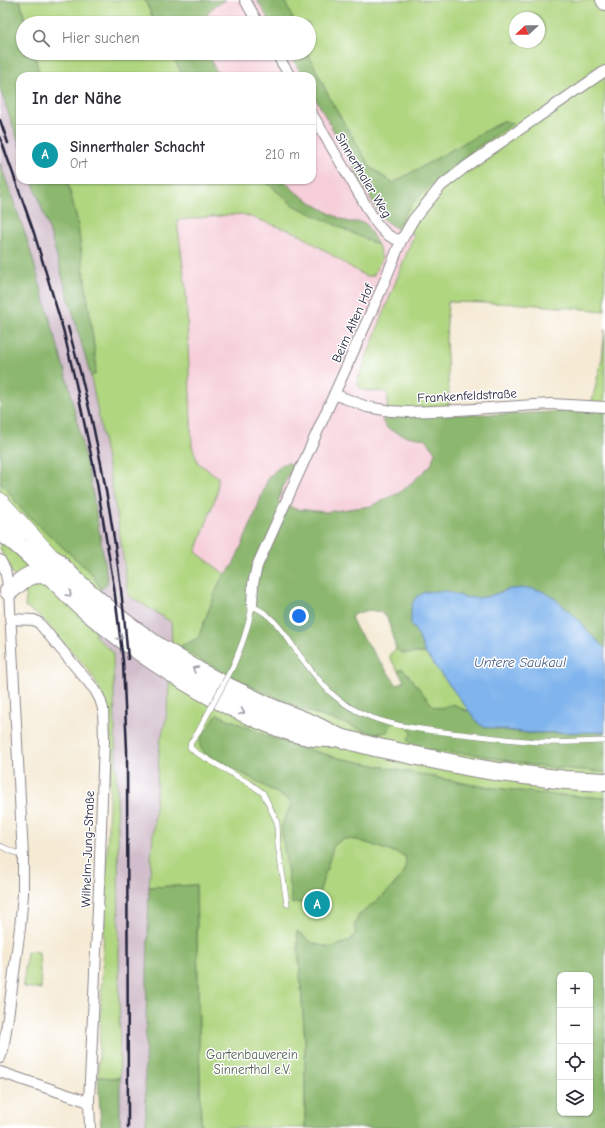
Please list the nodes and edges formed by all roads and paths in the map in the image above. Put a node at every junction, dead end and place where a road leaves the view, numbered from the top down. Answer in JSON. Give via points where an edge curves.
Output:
{"nodes":[{"id":1,"x":245,"y":0,"type":"edge"},
{"id":2,"x":254,"y":16,"type":"edge"},
{"id":3,"x":280,"y":60,"type":"edge"},
{"id":4,"x":605,"y":71,"type":"edge"},
{"id":5,"x":288,"y":72,"type":"edge"},
{"id":6,"x":316,"y":121,"type":"edge"},
{"id":7,"x":401,"y":241,"type":"junction"},
{"id":8,"x":334,"y":394,"type":"junction"},
{"id":9,"x":605,"y":407,"type":"edge"},
{"id":10,"x":0,"y":500,"type":"edge"},
{"id":11,"x":0,"y":519,"type":"edge"},
{"id":12,"x":0,"y":532,"type":"edge"},
{"id":13,"x":30,"y":555,"type":"junction"},
{"id":14,"x":0,"y":560,"type":"edge"},
{"id":15,"x":52,"y":567,"type":"junction"},
{"id":16,"x":27,"y":576,"type":"junction"},
{"id":17,"x":9,"y":591,"type":"junction"},
{"id":18,"x":252,"y":606,"type":"junction"},
{"id":19,"x":10,"y":619,"type":"junction"},
{"id":20,"x":605,"y":741,"type":"edge"},
{"id":21,"x":605,"y":782,"type":"edge"},
{"id":22,"x":0,"y":846,"type":"edge"},
{"id":23,"x":23,"y":856,"type":"junction"},
{"id":24,"x":287,"y":904,"type":"dead end"},
{"id":25,"x":0,"y":1058,"type":"edge"},
{"id":26,"x":0,"y":1072,"type":"edge"},
{"id":27,"x":89,"y":1102,"type":"junction"},
{"id":28,"x":90,"y":1128,"type":"edge"}],
"edges":[{"from":1,"to":2,"type":"street"},
{"from":3,"to":5,"type":"street"},
{"from":4,"to":7,"type":"street","name":"Beim Alten Hof","via":[[441,186],[413,220]]},
{"from":6,"to":7,"type":"street","name":"Sinnerthaler Weg","via":[[375,221],[392,239]]},
{"from":7,"to":8,"type":"street","name":"Beim Alten Hof"},
{"from":8,"to":9,"type":"street","name":"Frankenfeldstraße","via":[[367,407],[408,412],[550,404]]},
{"from":8,"to":18,"type":"street","name":"Beim Alten Hof","via":[[257,566]]},
{"from":10,"to":15,"type":"main road"},
{"from":11,"to":15,"type":"main road","via":[[21,532]]},
{"from":12,"to":13,"type":"highway"},
{"from":13,"to":15,"type":"highway"},
{"from":13,"to":16,"type":"highway","via":[[31,564]]},
{"from":14,"to":17,"type":"street","via":[[5,569]]},
{"from":15,"to":16,"type":"highway","via":[[39,574]]},
{"from":15,"to":21,"type":"highway","via":[[89,613],[152,660],[238,711],[278,727],[314,738],[340,738],[492,771],[522,776]]},
{"from":16,"to":17,"type":"highway"},
{"from":17,"to":19,"type":"street"},
{"from":18,"to":20,"type":"lane","via":[[275,622],[332,694],[372,718],[423,730],[518,740]]},
{"from":18,"to":24,"type":"lane","name":"Beim Alten Hof","bridge":true,"via":[[249,626],[233,666],[190,747],[263,793],[277,822]]},
{"from":19,"to":23,"type":"street"},
{"from":19,"to":27,"type":"street","name":"Wilhelm-Jung-Straße","via":[[34,620],[39,623],[94,690],[103,709],[100,857]]},
{"from":22,"to":23,"type":"lane"},
{"from":23,"to":25,"type":"street","via":[[20,928]]},
{"from":26,"to":27,"type":"street"},
{"from":27,"to":28,"type":"street","name":"Wilhelm-Jung-Straße"}]}
